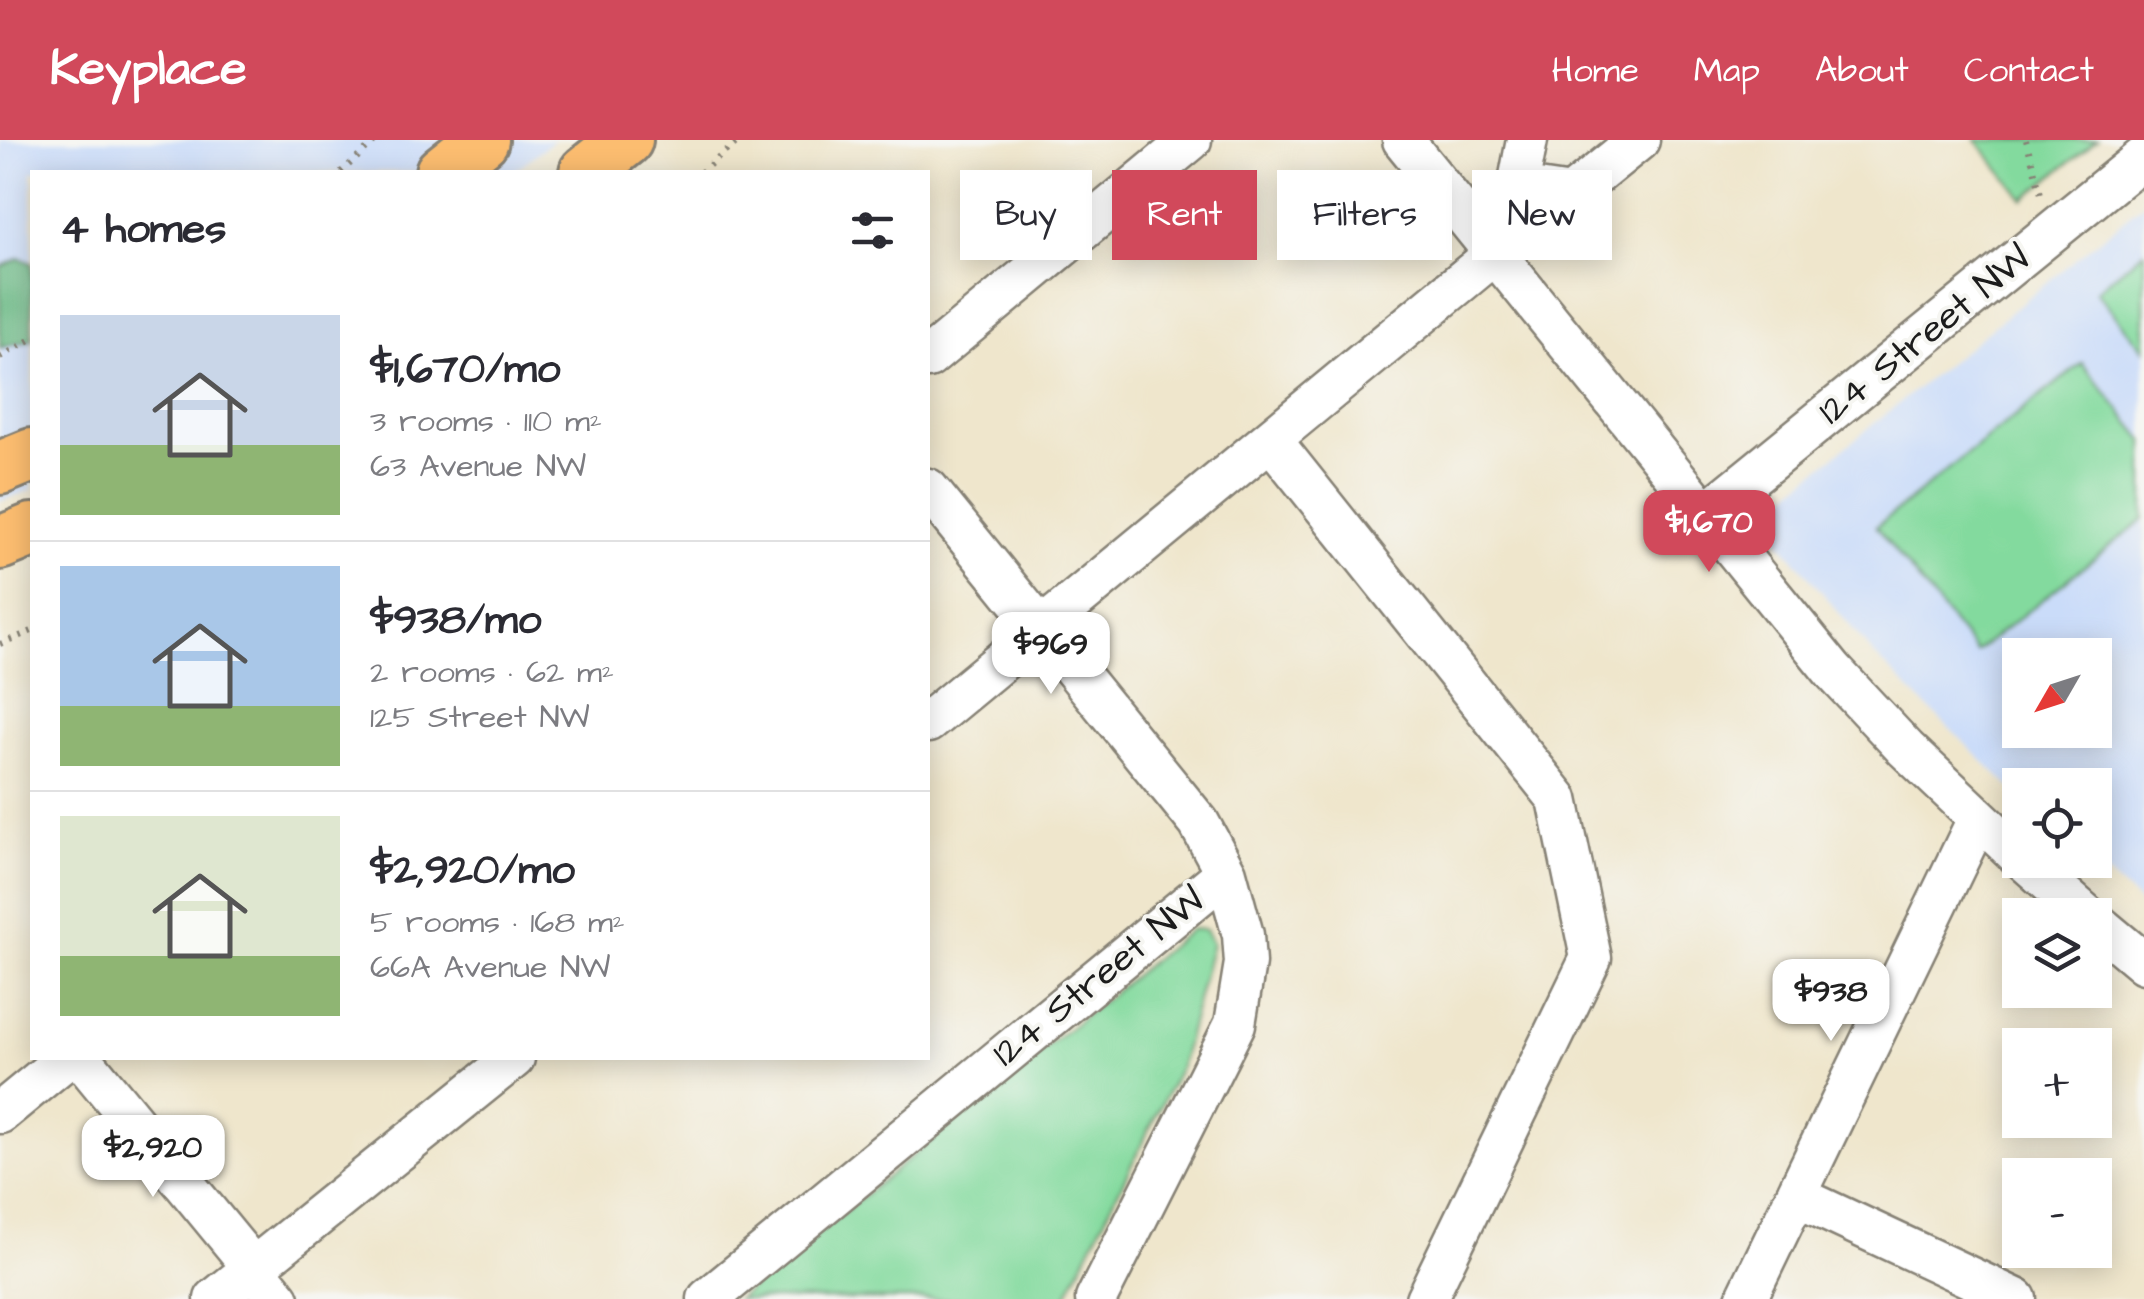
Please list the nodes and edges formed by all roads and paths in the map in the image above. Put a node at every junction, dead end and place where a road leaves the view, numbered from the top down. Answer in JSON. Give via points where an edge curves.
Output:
{"nodes":[{"id":1,"x":377,"y":140,"type":"edge"},
{"id":2,"x":482,"y":140,"type":"edge"},
{"id":3,"x":626,"y":140,"type":"edge"},
{"id":4,"x":740,"y":140,"type":"edge"},
{"id":5,"x":1191,"y":140,"type":"edge"},
{"id":6,"x":1404,"y":140,"type":"edge"},
{"id":7,"x":1527,"y":140,"type":"edge"},
{"id":8,"x":1639,"y":140,"type":"edge"},
{"id":9,"x":2026,"y":140,"type":"edge"},
{"id":10,"x":2144,"y":156,"type":"edge"},
{"id":11,"x":343,"y":170,"type":"edge"},
{"id":12,"x":444,"y":170,"type":"edge"},
{"id":13,"x":588,"y":170,"type":"edge"},
{"id":14,"x":703,"y":170,"type":"edge"},
{"id":15,"x":1521,"y":170,"type":"edge"},
{"id":16,"x":1601,"y":170,"type":"edge"},
{"id":17,"x":2064,"y":221,"type":"junction"},
{"id":18,"x":1472,"y":224,"type":"edge"},
{"id":19,"x":1472,"y":250,"type":"edge"},
{"id":20,"x":1501,"y":260,"type":"edge"},
{"id":21,"x":30,"y":339,"type":"edge"},
{"id":22,"x":930,"y":356,"type":"edge"},
{"id":23,"x":0,"y":357,"type":"edge"},
{"id":24,"x":1271,"y":440,"type":"junction"},
{"id":25,"x":30,"y":456,"type":"edge"},
{"id":26,"x":0,"y":468,"type":"edge"},
{"id":27,"x":930,"y":492,"type":"edge"},
{"id":28,"x":1705,"y":514,"type":"junction"},
{"id":29,"x":30,"y":531,"type":"edge"},
{"id":30,"x":0,"y":543,"type":"edge"},
{"id":31,"x":1041,"y":630,"type":"junction"},
{"id":32,"x":30,"y":632,"type":"edge"},
{"id":33,"x":0,"y":644,"type":"edge"},
{"id":34,"x":930,"y":720,"type":"edge"},
{"id":35,"x":1978,"y":819,"type":"junction"},
{"id":36,"x":2002,"y":840,"type":"edge"},
{"id":37,"x":1226,"y":873,"type":"junction"},
{"id":38,"x":2044,"y":878,"type":"edge"},
{"id":39,"x":2067,"y":898,"type":"edge"},
{"id":40,"x":2112,"y":936,"type":"edge"},
{"id":41,"x":2144,"y":963,"type":"edge"},
{"id":42,"x":65,"y":1060,"type":"edge"},
{"id":43,"x":84,"y":1060,"type":"edge"},
{"id":44,"x":512,"y":1060,"type":"edge"},
{"id":45,"x":0,"y":1113,"type":"edge"},
{"id":46,"x":1796,"y":1196,"type":"junction"},
{"id":47,"x":266,"y":1284,"type":"edge"},
{"id":48,"x":215,"y":1299,"type":"edge"},
{"id":49,"x":708,"y":1299,"type":"edge"},
{"id":50,"x":1096,"y":1299,"type":"edge"},
{"id":51,"x":1426,"y":1299,"type":"edge"},
{"id":52,"x":1746,"y":1299,"type":"edge"},
{"id":53,"x":2016,"y":1299,"type":"edge"}],
"edges":[{"from":1,"to":11,"type":"path"},
{"from":2,"to":12,"type":"main road"},
{"from":3,"to":13,"type":"main road"},
{"from":4,"to":14,"type":"path"},
{"from":5,"to":22,"type":"street"},
{"from":6,"to":18,"type":"street"},
{"from":7,"to":15,"type":"street"},
{"from":8,"to":16,"type":"street"},
{"from":9,"to":17,"type":"path","via":[[2041,195]]},
{"from":10,"to":17,"type":"street","name":"124 Street NW"},
{"from":17,"to":28,"type":"street","name":"124 Street NW"},
{"from":19,"to":24,"type":"street"},
{"from":20,"to":28,"type":"street"},
{"from":21,"to":23,"type":"path"},
{"from":24,"to":31,"type":"street"},
{"from":24,"to":51,"type":"street","via":[[1558,799],[1590,958]]},
{"from":25,"to":26,"type":"main road"},
{"from":27,"to":31,"type":"street"},
{"from":28,"to":35,"type":"street","via":[[1833,671]]},
{"from":29,"to":30,"type":"main road"},
{"from":31,"to":34,"type":"street"},
{"from":31,"to":37,"type":"street","via":[[1199,824]]},
{"from":32,"to":33,"type":"path"},
{"from":35,"to":36,"type":"street"},
{"from":35,"to":46,"type":"street"},
{"from":37,"to":49,"type":"street","name":"124 Street NW"},
{"from":37,"to":50,"type":"street","name":"124 Street NW","via":[[1245,962],[1235,1024]]},
{"from":38,"to":39,"type":"street"},
{"from":40,"to":41,"type":"street"},
{"from":42,"to":45,"type":"street"},
{"from":43,"to":47,"type":"street"},
{"from":44,"to":47,"type":"street"},
{"from":46,"to":52,"type":"street"},
{"from":46,"to":53,"type":"street"},
{"from":47,"to":48,"type":"street"}]}
